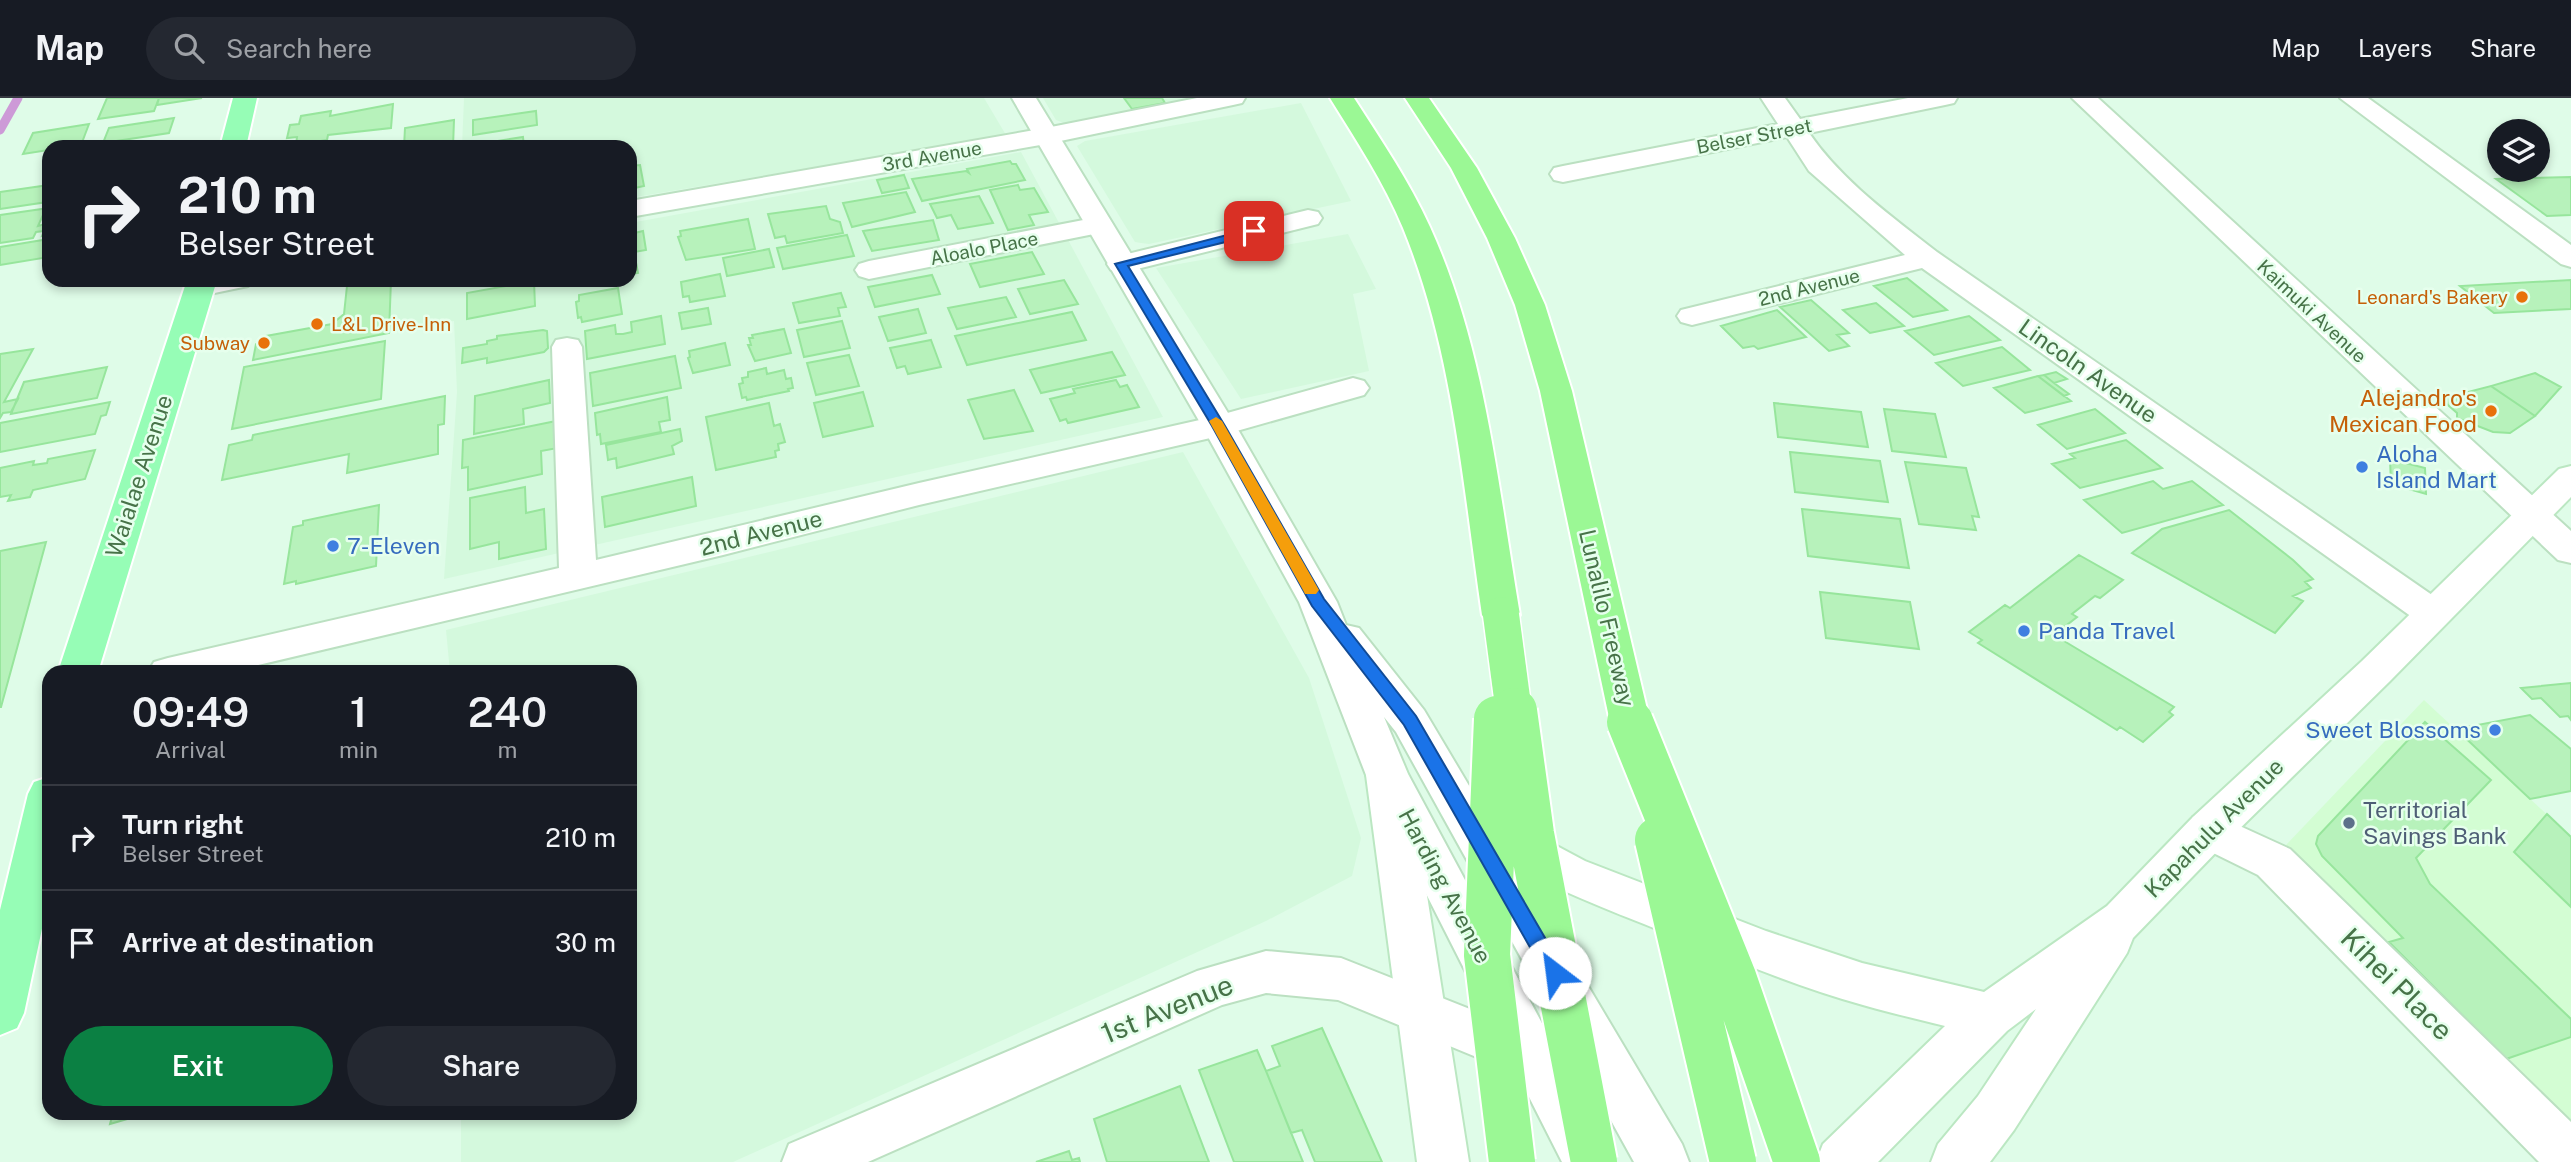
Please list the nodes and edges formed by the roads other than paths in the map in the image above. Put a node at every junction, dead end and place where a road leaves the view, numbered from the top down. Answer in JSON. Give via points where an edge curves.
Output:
{"nodes":[{"id":1,"x":245,"y":98,"type":"edge"},
{"id":2,"x":1024,"y":98,"type":"edge"},
{"id":3,"x":1233,"y":98,"type":"edge"},
{"id":4,"x":1342,"y":98,"type":"edge"},
{"id":5,"x":1417,"y":98,"type":"edge"},
{"id":6,"x":1773,"y":98,"type":"edge"},
{"id":7,"x":1945,"y":98,"type":"edge"},
{"id":8,"x":2084,"y":98,"type":"edge"},
{"id":9,"x":2352,"y":98,"type":"edge"},
{"id":10,"x":1795,"y":127,"type":"junction"},
{"id":11,"x":1046,"y":136,"type":"junction"},
{"id":12,"x":235,"y":140,"type":"edge"},
{"id":13,"x":1563,"y":174,"type":"dead end"},
{"id":14,"x":637,"y":208,"type":"edge"},
{"id":15,"x":1308,"y":218,"type":"dead end"},
{"id":16,"x":1099,"y":225,"type":"junction"},
{"id":17,"x":1927,"y":258,"type":"junction"},
{"id":18,"x":2571,"y":258,"type":"edge"},
{"id":19,"x":1121,"y":264,"type":"junction"},
{"id":20,"x":869,"y":270,"type":"dead end"},
{"id":21,"x":200,"y":287,"type":"edge"},
{"id":22,"x":1692,"y":316,"type":"dead end"},
{"id":23,"x":567,"y":347,"type":"dead end"},
{"id":24,"x":1353,"y":388,"type":"dead end"},
{"id":25,"x":1219,"y":426,"type":"junction"},
{"id":26,"x":2571,"y":477,"type":"edge"},
{"id":27,"x":2533,"y":516,"type":"junction"},
{"id":28,"x":2571,"y":551,"type":"edge"},
{"id":29,"x":578,"y":576,"type":"junction"},
{"id":30,"x":1318,"y":602,"type":"junction"},
{"id":31,"x":2432,"y":613,"type":"junction"},
{"id":32,"x":1501,"y":615,"type":"junction"},
{"id":33,"x":80,"y":665,"type":"edge"},
{"id":34,"x":198,"y":665,"type":"edge"},
{"id":35,"x":1630,"y":722,"type":"junction"},
{"id":36,"x":1387,"y":775,"type":"junction"},
{"id":37,"x":1461,"y":808,"type":"junction"},
{"id":38,"x":42,"y":825,"type":"edge"},
{"id":39,"x":2209,"y":830,"type":"junction"},
{"id":40,"x":2123,"y":920,"type":"junction"},
{"id":41,"x":1420,"y":1010,"type":"junction"},
{"id":42,"x":0,"y":1013,"type":"edge"},
{"id":43,"x":1990,"y":1015,"type":"junction"},
{"id":44,"x":1536,"y":1058,"type":"junction"},
{"id":45,"x":2571,"y":1158,"type":"edge"},
{"id":46,"x":808,"y":1162,"type":"edge"},
{"id":47,"x":1443,"y":1162,"type":"edge"},
{"id":48,"x":1512,"y":1162,"type":"edge"},
{"id":49,"x":1592,"y":1162,"type":"edge"},
{"id":50,"x":1663,"y":1162,"type":"edge"},
{"id":51,"x":1733,"y":1162,"type":"edge"},
{"id":52,"x":1797,"y":1162,"type":"edge"},
{"id":53,"x":1842,"y":1162,"type":"edge"},
{"id":54,"x":1957,"y":1162,"type":"edge"}],
"edges":[{"from":1,"to":12,"type":"main road"},
{"from":2,"to":11,"type":"street","name":"Harding Avenue"},
{"from":3,"to":11,"type":"street","name":"3rd Avenue"},
{"from":4,"to":32,"type":"highway","via":[[1408,209],[1442,299],[1467,405]]},
{"from":5,"to":35,"type":"highway","name":"Lunalilo Freeway","via":[[1464,168],[1530,304],[1556,391]]},
{"from":6,"to":10,"type":"street","name":"Lincoln Avenue"},
{"from":7,"to":10,"type":"street","name":"Belser Street"},
{"from":8,"to":27,"type":"street","name":"Kaimuki Avenue"},
{"from":9,"to":18,"type":"street"},
{"from":10,"to":13,"type":"street","name":"Belser Street"},
{"from":10,"to":17,"type":"street","name":"Lincoln Avenue","via":[[1818,165]]},
{"from":11,"to":14,"type":"street","name":"3rd Avenue"},
{"from":11,"to":16,"type":"street","name":"Harding Avenue"},
{"from":15,"to":19,"type":"street"},
{"from":16,"to":19,"type":"street","name":"Harding Avenue"},
{"from":16,"to":20,"type":"street","name":"Aloalo Place"},
{"from":17,"to":22,"type":"street","name":"2nd Avenue"},
{"from":17,"to":31,"type":"street","name":"Lincoln Avenue"},
{"from":19,"to":25,"type":"street","name":"Harding Avenue"},
{"from":21,"to":33,"type":"main road","name":"Waialae Avenue"},
{"from":23,"to":29,"type":"street"},
{"from":24,"to":25,"type":"street","name":"2nd Avenue"},
{"from":25,"to":29,"type":"street","name":"2nd Avenue"},
{"from":25,"to":30,"type":"street","name":"Harding Avenue"},
{"from":26,"to":27,"type":"street","name":"Kapahulu Avenue"},
{"from":27,"to":28,"type":"street","name":"Kaimuki Avenue"},
{"from":27,"to":31,"type":"street","name":"Kapahulu Avenue"},
{"from":29,"to":34,"type":"street","name":"2nd Avenue"},
{"from":30,"to":36,"type":"street","name":"Harding Avenue"},
{"from":30,"to":37,"type":"street","name":"Harding Avenue","via":[[1410,720]]},
{"from":31,"to":39,"type":"street","name":"Kapahulu Avenue"},
{"from":32,"to":48,"type":"highway","bridge":true,"via":[[1487,955]]},
{"from":32,"to":49,"type":"highway","bridge":true,"via":[[1531,834]]},
{"from":35,"to":51,"type":"highway","name":"Lunalilo Freeway","bridge":true},
{"from":35,"to":52,"type":"highway","bridge":true,"via":[[1733,977]]},
{"from":36,"to":41,"type":"street"},
{"from":36,"to":44,"type":"street","name":"Harding Avenue"},
{"from":37,"to":43,"type":"street","via":[[1509,842],[1569,874],[1745,944],[1862,984]]},
{"from":37,"to":50,"type":"street","name":"Harding Avenue"},
{"from":38,"to":42,"type":"main road"},
{"from":39,"to":40,"type":"street","name":"Kapahulu Avenue"},
{"from":39,"to":45,"type":"street","name":"Kihei Place","via":[[2274,862]]},
{"from":40,"to":43,"type":"street","name":"Kapahulu Avenue"},
{"from":40,"to":54,"type":"street","via":[[1996,1113]]},
{"from":41,"to":44,"type":"street","name":"1st Avenue"},
{"from":41,"to":46,"type":"street","name":"1st Avenue","via":[[1341,979],[1266,972],[1214,986]]},
{"from":41,"to":47,"type":"street"},
{"from":43,"to":53,"type":"street","name":"Kapahulu Avenue"},
{"from":44,"to":49,"type":"street","name":"Harding Avenue"}]}
